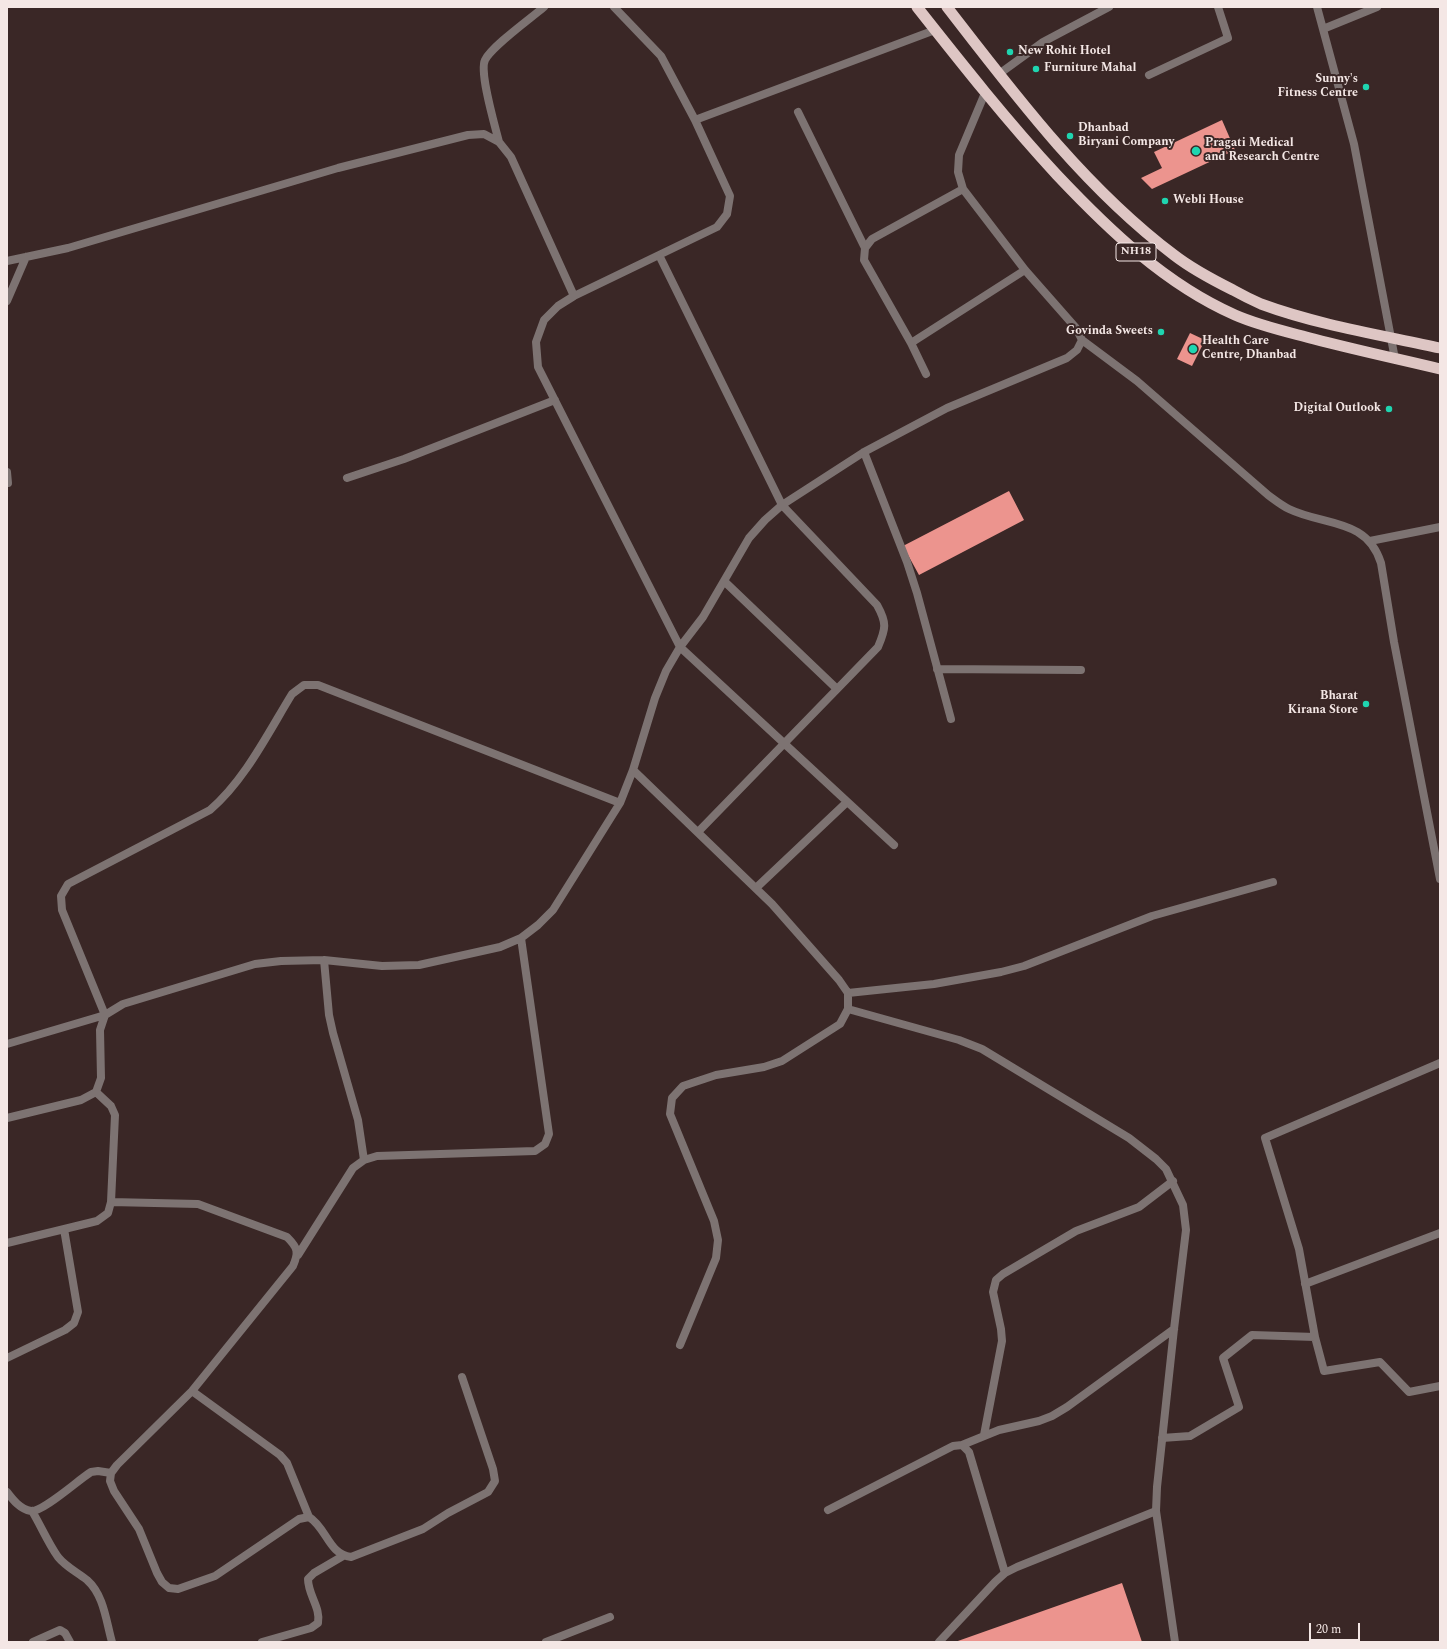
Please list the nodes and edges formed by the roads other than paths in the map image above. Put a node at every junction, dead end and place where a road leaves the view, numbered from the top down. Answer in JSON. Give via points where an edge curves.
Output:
{"nodes":[{"id":1,"x":544,"y":7,"type":"edge"},
{"id":2,"x":614,"y":7,"type":"edge"},
{"id":3,"x":917,"y":7,"type":"edge"},
{"id":4,"x":947,"y":7,"type":"edge"},
{"id":5,"x":1110,"y":7,"type":"edge"},
{"id":6,"x":1218,"y":7,"type":"edge"},
{"id":7,"x":1316,"y":7,"type":"edge"},
{"id":8,"x":1377,"y":7,"type":"edge"},
{"id":9,"x":1322,"y":29,"type":"junction"},
{"id":10,"x":935,"y":30,"type":"junction"},
{"id":11,"x":999,"y":74,"type":"junction"},
{"id":12,"x":1149,"y":75,"type":"dead end"},
{"id":13,"x":985,"y":94,"type":"junction"},
{"id":14,"x":798,"y":112,"type":"dead end"},
{"id":15,"x":695,"y":120,"type":"junction"},
{"id":16,"x":499,"y":142,"type":"junction"},
{"id":17,"x":963,"y":189,"type":"junction"},
{"id":18,"x":865,"y":248,"type":"junction"},
{"id":19,"x":659,"y":255,"type":"junction"},
{"id":20,"x":26,"y":257,"type":"junction"},
{"id":21,"x":7,"y":261,"type":"edge"},
{"id":22,"x":1025,"y":270,"type":"junction"},
{"id":23,"x":574,"y":296,"type":"junction"},
{"id":24,"x":7,"y":302,"type":"edge"},
{"id":25,"x":1390,"y":337,"type":"junction"},
{"id":26,"x":1082,"y":340,"type":"junction"},
{"id":27,"x":911,"y":343,"type":"junction"},
{"id":28,"x":1440,"y":348,"type":"edge"},
{"id":29,"x":1395,"y":359,"type":"junction"},
{"id":30,"x":1440,"y":369,"type":"edge"},
{"id":31,"x":926,"y":374,"type":"dead end"},
{"id":32,"x":555,"y":400,"type":"junction"},
{"id":33,"x":864,"y":452,"type":"junction"},
{"id":34,"x":7,"y":472,"type":"edge"},
{"id":35,"x":347,"y":478,"type":"dead end"},
{"id":36,"x":8,"y":483,"type":"edge"},
{"id":37,"x":782,"y":505,"type":"junction"},
{"id":38,"x":1440,"y":526,"type":"edge"},
{"id":39,"x":1370,"y":541,"type":"junction"},
{"id":40,"x":724,"y":581,"type":"junction"},
{"id":41,"x":680,"y":647,"type":"junction"},
{"id":42,"x":937,"y":669,"type":"junction"},
{"id":43,"x":1081,"y":670,"type":"dead end"},
{"id":44,"x":837,"y":689,"type":"junction"},
{"id":45,"x":950,"y":719,"type":"dead end"},
{"id":46,"x":784,"y":744,"type":"junction"},
{"id":47,"x":633,"y":770,"type":"junction"},
{"id":48,"x":847,"y":802,"type":"junction"},
{"id":49,"x":620,"y":803,"type":"junction"},
{"id":50,"x":698,"y":832,"type":"junction"},
{"id":51,"x":894,"y":845,"type":"dead end"},
{"id":52,"x":1440,"y":879,"type":"edge"},
{"id":53,"x":1273,"y":882,"type":"dead end"},
{"id":54,"x":756,"y":888,"type":"junction"},
{"id":55,"x":521,"y":938,"type":"junction"},
{"id":56,"x":324,"y":960,"type":"junction"},
{"id":57,"x":848,"y":993,"type":"junction"},
{"id":58,"x":848,"y":1009,"type":"junction"},
{"id":59,"x":105,"y":1015,"type":"junction"},
{"id":60,"x":7,"y":1044,"type":"edge"},
{"id":61,"x":1440,"y":1063,"type":"edge"},
{"id":62,"x":96,"y":1092,"type":"junction"},
{"id":63,"x":7,"y":1118,"type":"edge"},
{"id":64,"x":364,"y":1160,"type":"junction"},
{"id":65,"x":1173,"y":1182,"type":"junction"},
{"id":66,"x":111,"y":1202,"type":"junction"},
{"id":67,"x":64,"y":1230,"type":"junction"},
{"id":68,"x":1440,"y":1233,"type":"edge"},
{"id":69,"x":7,"y":1244,"type":"edge"},
{"id":70,"x":298,"y":1255,"type":"junction"},
{"id":71,"x":1305,"y":1284,"type":"junction"},
{"id":72,"x":1174,"y":1330,"type":"junction"},
{"id":73,"x":1315,"y":1337,"type":"junction"},
{"id":74,"x":680,"y":1345,"type":"dead end"},
{"id":75,"x":7,"y":1358,"type":"edge"},
{"id":76,"x":462,"y":1377,"type":"dead end"},
{"id":77,"x":1440,"y":1386,"type":"edge"},
{"id":78,"x":192,"y":1391,"type":"junction"},
{"id":79,"x":984,"y":1435,"type":"junction"},
{"id":80,"x":1162,"y":1438,"type":"junction"},
{"id":81,"x":962,"y":1445,"type":"junction"},
{"id":82,"x":111,"y":1473,"type":"junction"},
{"id":83,"x":7,"y":1492,"type":"edge"},
{"id":84,"x":828,"y":1510,"type":"dead end"},
{"id":85,"x":32,"y":1511,"type":"junction"},
{"id":86,"x":1156,"y":1511,"type":"junction"},
{"id":87,"x":309,"y":1517,"type":"junction"},
{"id":88,"x":343,"y":1556,"type":"junction"},
{"id":89,"x":1005,"y":1573,"type":"junction"},
{"id":90,"x":610,"y":1618,"type":"dead end"},
{"id":91,"x":33,"y":1642,"type":"edge"},
{"id":92,"x":70,"y":1642,"type":"edge"},
{"id":93,"x":112,"y":1642,"type":"edge"},
{"id":94,"x":262,"y":1642,"type":"edge"},
{"id":95,"x":546,"y":1642,"type":"edge"},
{"id":96,"x":939,"y":1642,"type":"edge"},
{"id":97,"x":1175,"y":1642,"type":"edge"}],
"edges":[{"from":1,"to":16,"type":"street","via":[[491,51],[484,62],[484,77]]},
{"from":2,"to":15,"type":"street","via":[[661,56]]},
{"from":3,"to":10,"type":"highway","number":"NH18"},
{"from":4,"to":11,"type":"highway","number":"NH18"},
{"from":5,"to":11,"type":"street","via":[[1043,42]]},
{"from":6,"to":12,"type":"street","via":[[1228,38]]},
{"from":7,"to":9,"type":"street"},
{"from":8,"to":9,"type":"street"},
{"from":9,"to":25,"type":"street","via":[[1354,144]]},
{"from":10,"to":13,"type":"highway","number":"NH18"},
{"from":10,"to":15,"type":"street"},
{"from":11,"to":25,"type":"highway","number":"NH18","via":[[1092,182],[1136,224],[1175,256],[1208,278],[1260,304],[1306,318]]},
{"from":13,"to":17,"type":"street","via":[[959,155],[958,172]]},
{"from":13,"to":29,"type":"highway","number":"NH18","via":[[1085,204],[1125,243],[1158,270],[1194,294],[1235,315],[1278,330]]},
{"from":14,"to":18,"type":"street"},
{"from":15,"to":19,"type":"street","via":[[730,196],[727,214],[717,227]]},
{"from":16,"to":20,"type":"street","via":[[484,134],[468,135],[338,168],[68,248]]},
{"from":16,"to":23,"type":"street","via":[[511,157]]},
{"from":17,"to":18,"type":"street","via":[[872,239]]},
{"from":17,"to":22,"type":"street"},
{"from":18,"to":27,"type":"street","via":[[864,260]]},
{"from":19,"to":23,"type":"street"},
{"from":19,"to":37,"type":"street"},
{"from":20,"to":21,"type":"street"},
{"from":20,"to":24,"type":"street"},
{"from":22,"to":26,"type":"street","via":[[1076,328]]},
{"from":22,"to":27,"type":"street"},
{"from":23,"to":32,"type":"street","via":[[558,306],[544,320],[536,342],[538,367]]},
{"from":25,"to":28,"type":"highway","number":"NH18"},
{"from":25,"to":29,"type":"street"},
{"from":26,"to":33,"type":"street","via":[[1077,350],[1067,358],[947,408]]},
{"from":26,"to":39,"type":"street","via":[[1137,381],[1268,495],[1289,509],[1359,532]]},
{"from":27,"to":31,"type":"street"},
{"from":29,"to":30,"type":"highway","number":"NH18"},
{"from":32,"to":35,"type":"street","via":[[412,456]]},
{"from":32,"to":41,"type":"street"},
{"from":33,"to":37,"type":"street"},
{"from":33,"to":42,"type":"street","via":[[908,562]]},
{"from":34,"to":36,"type":"street"},
{"from":37,"to":40,"type":"street","via":[[764,520],[749,538]]},
{"from":37,"to":44,"type":"street","via":[[877,605],[884,617],[884,632],[878,647]]},
{"from":38,"to":39,"type":"street"},
{"from":39,"to":52,"type":"street","via":[[1381,563]]},
{"from":40,"to":41,"type":"street","via":[[703,617]]},
{"from":40,"to":44,"type":"street"},
{"from":41,"to":46,"type":"street"},
{"from":41,"to":47,"type":"street","via":[[666,671],[655,698]]},
{"from":42,"to":43,"type":"street"},
{"from":42,"to":45,"type":"street"},
{"from":44,"to":46,"type":"street"},
{"from":46,"to":48,"type":"street"},
{"from":46,"to":50,"type":"street"},
{"from":47,"to":49,"type":"street"},
{"from":47,"to":50,"type":"street"},
{"from":48,"to":51,"type":"street"},
{"from":48,"to":54,"type":"street"},
{"from":49,"to":55,"type":"street","via":[[553,910],[538,926]]},
{"from":49,"to":59,"type":"street","via":[[318,685],[304,685],[292,694],[237,784],[210,810],[68,884],[61,896],[62,910]]},
{"from":50,"to":54,"type":"street"},
{"from":53,"to":57,"type":"street","via":[[1152,916],[1024,966],[934,984]]},
{"from":54,"to":57,"type":"street"},
{"from":55,"to":56,"type":"street","via":[[500,947],[419,965],[382,966]]},
{"from":55,"to":64,"type":"street","via":[[549,1134],[545,1144],[535,1152],[377,1156]]},
{"from":56,"to":59,"type":"street","via":[[281,960],[255,964],[123,1004]]},
{"from":56,"to":64,"type":"street","via":[[329,1015],[358,1120]]},
{"from":57,"to":58,"type":"street"},
{"from":58,"to":65,"type":"street","via":[[959,1040],[982,1049],[1129,1138],[1166,1169]]},
{"from":58,"to":74,"type":"street","via":[[840,1024],[782,1060],[764,1067],[716,1076],[683,1086],[672,1098],[670,1114],[714,1221],[718,1240],[716,1258]]},
{"from":59,"to":60,"type":"street"},
{"from":59,"to":62,"type":"street","via":[[100,1030],[101,1078]]},
{"from":61,"to":71,"type":"street","via":[[1265,1138],[1299,1249]]},
{"from":62,"to":63,"type":"street","via":[[81,1100]]},
{"from":62,"to":66,"type":"street","via":[[111,1106],[115,1115]]},
{"from":64,"to":70,"type":"street","via":[[353,1168]]},
{"from":65,"to":72,"type":"street","via":[[1183,1205],[1186,1230]]},
{"from":65,"to":79,"type":"street","via":[[1139,1206],[1076,1231],[996,1280],[993,1292],[1002,1328],[1002,1341]]},
{"from":66,"to":67,"type":"street","via":[[108,1213],[97,1221]]},
{"from":66,"to":70,"type":"street","via":[[186,1203],[210,1208],[287,1238],[295,1245]]},
{"from":67,"to":69,"type":"street"},
{"from":67,"to":75,"type":"street","via":[[78,1312],[74,1323],[65,1330]]},
{"from":68,"to":71,"type":"street"},
{"from":70,"to":78,"type":"street","via":[[293,1266]]},
{"from":71,"to":73,"type":"street"},
{"from":72,"to":79,"type":"street","via":[[1074,1403],[1052,1416]]},
{"from":72,"to":80,"type":"street"},
{"from":73,"to":77,"type":"street","via":[[1324,1371],[1380,1362],[1409,1392]]},
{"from":73,"to":80,"type":"street","via":[[1252,1335],[1223,1358],[1239,1407],[1190,1436]]},
{"from":76,"to":88,"type":"street","via":[[493,1469],[495,1481],[488,1492],[423,1529],[351,1557]]},
{"from":78,"to":82,"type":"street"},
{"from":78,"to":87,"type":"street","via":[[280,1455],[287,1463]]},
{"from":79,"to":81,"type":"street"},
{"from":80,"to":86,"type":"street"},
{"from":81,"to":84,"type":"street","via":[[953,1446]]},
{"from":81,"to":89,"type":"street","via":[[969,1452]]},
{"from":82,"to":85,"type":"street","via":[[91,1472],[43,1508]]},
{"from":82,"to":87,"type":"street","via":[[110,1481],[114,1491],[139,1529],[156,1572],[169,1588],[178,1589],[215,1576],[299,1519]]},
{"from":83,"to":85,"type":"street","via":[[15,1502]]},
{"from":85,"to":93,"type":"street","via":[[58,1557],[87,1580],[93,1588],[101,1602]]},
{"from":86,"to":89,"type":"street"},
{"from":86,"to":97,"type":"street"},
{"from":87,"to":88,"type":"street","via":[[316,1521],[336,1552]]},
{"from":88,"to":94,"type":"street","via":[[308,1579],[308,1588],[319,1615],[318,1623],[311,1628]]},
{"from":89,"to":96,"type":"street"},
{"from":90,"to":95,"type":"street"},
{"from":91,"to":92,"type":"street","via":[[60,1630]]}]}
